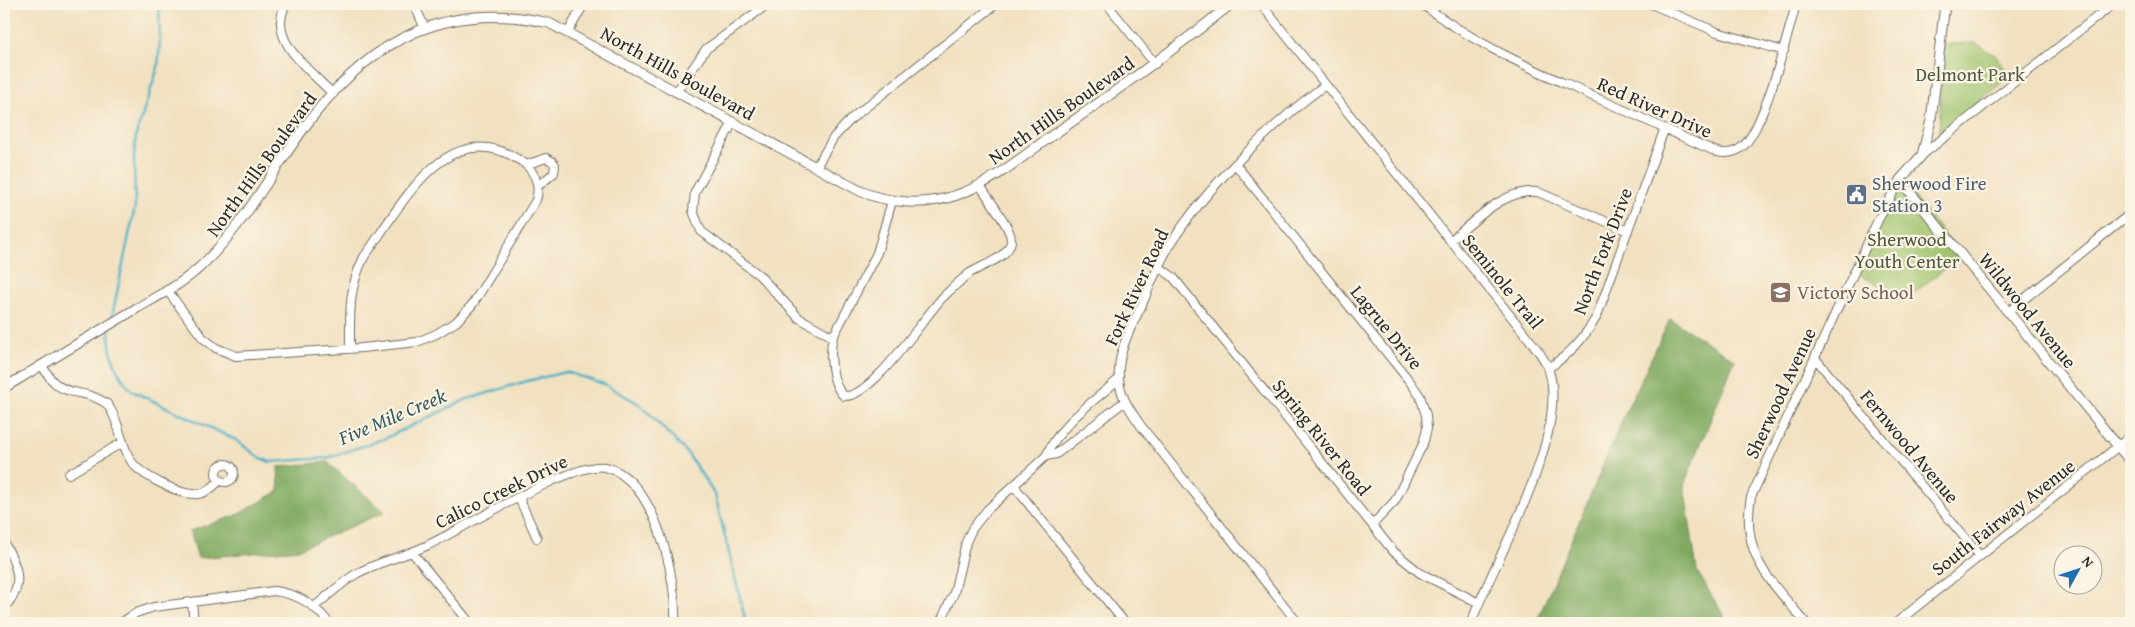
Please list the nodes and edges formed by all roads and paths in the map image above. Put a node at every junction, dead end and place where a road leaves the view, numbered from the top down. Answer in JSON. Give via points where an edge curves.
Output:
{"nodes":[{"id":1,"x":286,"y":4,"type":"edge"},
{"id":2,"x":414,"y":4,"type":"edge"},
{"id":3,"x":584,"y":4,"type":"edge"},
{"id":4,"x":768,"y":4,"type":"edge"},
{"id":5,"x":996,"y":4,"type":"edge"},
{"id":6,"x":1107,"y":4,"type":"edge"},
{"id":7,"x":1231,"y":4,"type":"edge"},
{"id":8,"x":1261,"y":4,"type":"edge"},
{"id":9,"x":1422,"y":4,"type":"edge"},
{"id":10,"x":1651,"y":4,"type":"edge"},
{"id":11,"x":1796,"y":4,"type":"edge"},
{"id":12,"x":1945,"y":4,"type":"edge"},
{"id":13,"x":2113,"y":4,"type":"edge"},
{"id":14,"x":424,"y":24,"type":"junction"},
{"id":15,"x":568,"y":32,"type":"junction"},
{"id":16,"x":1784,"y":51,"type":"junction"},
{"id":17,"x":1155,"y":64,"type":"junction"},
{"id":18,"x":1325,"y":85,"type":"junction"},
{"id":19,"x":677,"y":91,"type":"junction"},
{"id":20,"x":332,"y":94,"type":"junction"},
{"id":21,"x":733,"y":122,"type":"junction"},
{"id":22,"x":1664,"y":130,"type":"junction"},
{"id":23,"x":1922,"y":156,"type":"junction"},
{"id":24,"x":526,"y":165,"type":"junction"},
{"id":25,"x":1236,"y":165,"type":"junction"},
{"id":26,"x":816,"y":167,"type":"junction"},
{"id":27,"x":1900,"y":180,"type":"junction"},
{"id":28,"x":980,"y":185,"type":"junction"},
{"id":29,"x":538,"y":186,"type":"junction"},
{"id":30,"x":892,"y":201,"type":"junction"},
{"id":31,"x":2131,"y":213,"type":"edge"},
{"id":32,"x":1628,"y":231,"type":"junction"},
{"id":33,"x":1450,"y":241,"type":"junction"},
{"id":34,"x":1159,"y":267,"type":"junction"},
{"id":35,"x":167,"y":290,"type":"junction"},
{"id":36,"x":2008,"y":312,"type":"junction"},
{"id":37,"x":833,"y":337,"type":"junction"},
{"id":38,"x":350,"y":348,"type":"junction"},
{"id":39,"x":1815,"y":358,"type":"junction"},
{"id":40,"x":42,"y":365,"type":"junction"},
{"id":41,"x":1548,"y":368,"type":"junction"},
{"id":42,"x":1119,"y":379,"type":"junction"},
{"id":43,"x":4,"y":388,"type":"edge"},
{"id":44,"x":1124,"y":402,"type":"junction"},
{"id":45,"x":2131,"y":436,"type":"edge"},
{"id":46,"x":123,"y":442,"type":"junction"},
{"id":47,"x":2119,"y":446,"type":"junction"},
{"id":48,"x":1046,"y":456,"type":"junction"},
{"id":49,"x":2131,"y":462,"type":"edge"},
{"id":50,"x":69,"y":474,"type":"dead end"},
{"id":51,"x":220,"y":480,"type":"dead end"},
{"id":52,"x":1014,"y":486,"type":"junction"},
{"id":53,"x":519,"y":498,"type":"junction"},
{"id":54,"x":1372,"y":525,"type":"junction"},
{"id":55,"x":538,"y":538,"type":"dead end"},
{"id":56,"x":4,"y":543,"type":"edge"},
{"id":57,"x":412,"y":552,"type":"junction"},
{"id":58,"x":1980,"y":556,"type":"junction"},
{"id":59,"x":192,"y":602,"type":"junction"},
{"id":60,"x":1479,"y":603,"type":"junction"},
{"id":61,"x":4,"y":607,"type":"edge"},
{"id":62,"x":314,"y":607,"type":"junction"},
{"id":63,"x":121,"y":623,"type":"edge"},
{"id":64,"x":194,"y":623,"type":"edge"},
{"id":65,"x":330,"y":623,"type":"edge"},
{"id":66,"x":470,"y":623,"type":"edge"},
{"id":67,"x":675,"y":623,"type":"edge"},
{"id":68,"x":940,"y":623,"type":"edge"},
{"id":69,"x":1125,"y":623,"type":"edge"},
{"id":70,"x":1298,"y":623,"type":"edge"},
{"id":71,"x":1471,"y":623,"type":"edge"},
{"id":72,"x":1806,"y":623,"type":"edge"},
{"id":73,"x":1896,"y":623,"type":"edge"}],
"edges":[{"from":1,"to":20,"type":"street","via":[[280,25],[284,40]]},
{"from":2,"to":14,"type":"street"},
{"from":3,"to":15,"type":"street"},
{"from":4,"to":19,"type":"street","via":[[706,49]]},
{"from":5,"to":26,"type":"street","via":[[852,118],[834,138]]},
{"from":6,"to":17,"type":"street"},
{"from":7,"to":17,"type":"street","name":"North Hills Boulevard"},
{"from":8,"to":18,"type":"street","name":"Seminole Trail"},
{"from":9,"to":22,"type":"street","name":"Red River Drive","via":[[1488,48]]},
{"from":10,"to":16,"type":"street","via":[[1717,32]]},
{"from":11,"to":16,"type":"street","name":"Red River Drive"},
{"from":12,"to":23,"type":"street","name":"Sherwood Avenue","via":[[1931,120]]},
{"from":13,"to":23,"type":"street"},
{"from":14,"to":15,"type":"street","name":"North Hills Boulevard","via":[[459,15],[506,14],[530,17]]},
{"from":14,"to":20,"type":"street","name":"North Hills Boulevard","via":[[378,52]]},
{"from":15,"to":19,"type":"street","name":"North Hills Boulevard"},
{"from":16,"to":22,"type":"street","name":"Red River Drive","via":[[1750,138],[1741,148],[1717,152]]},
{"from":17,"to":28,"type":"street","name":"North Hills Boulevard"},
{"from":18,"to":25,"type":"street","name":"Fork River Road","via":[[1282,119]]},
{"from":18,"to":33,"type":"street","name":"Seminole Trail"},
{"from":19,"to":21,"type":"street","name":"North Hills Boulevard"},
{"from":20,"to":35,"type":"street","name":"North Hills Boulevard","via":[[303,130],[231,235],[198,269]]},
{"from":21,"to":26,"type":"street","name":"North Hills Boulevard"},
{"from":21,"to":37,"type":"street","via":[[695,192],[692,212],[697,225],[707,237],[759,275],[799,318]]},
{"from":22,"to":32,"type":"street","name":"North Fork Drive"},
{"from":23,"to":27,"type":"street","name":"Sherwood Avenue"},
{"from":24,"to":29,"type":"street"},
{"from":24,"to":29,"type":"street","via":[[543,158],[555,166],[554,173]]},
{"from":24,"to":38,"type":"street","via":[[502,151],[479,146],[454,152],[429,170],[364,257],[356,273],[350,300]]},
{"from":25,"to":34,"type":"street","name":"Fork River Road","via":[[1189,217]]},
{"from":25,"to":54,"type":"street","name":"Lagrue Drive","via":[[1411,383],[1424,405],[1427,428],[1419,454],[1392,507]]},
{"from":26,"to":30,"type":"street","name":"North Hills Boulevard","via":[[860,192]]},
{"from":27,"to":36,"type":"street","name":"Wildwood Avenue"},
{"from":27,"to":39,"type":"street","name":"Sherwood Avenue","via":[[1878,220]]},
{"from":28,"to":30,"type":"street","name":"North Hills Boulevard","via":[[945,199]]},
{"from":28,"to":37,"type":"street","via":[[1008,229],[1011,239],[1008,249],[969,274],[943,297],[901,350],[869,384],[852,396],[841,395],[830,357]]},
{"from":29,"to":38,"type":"street","via":[[536,200],[526,217],[472,305],[456,322],[417,342]]},
{"from":30,"to":37,"type":"street","via":[[877,253]]},
{"from":31,"to":36,"type":"street"},
{"from":32,"to":33,"type":"street","via":[[1538,192],[1524,192],[1507,197]]},
{"from":32,"to":41,"type":"street","name":"North Fork Drive","via":[[1597,316],[1568,355]]},
{"from":33,"to":41,"type":"street","name":"Seminole Trail","via":[[1529,339]]},
{"from":34,"to":42,"type":"street","name":"Fork River Road","via":[[1126,339]]},
{"from":34,"to":54,"type":"street","name":"Spring River Road","via":[[1173,277]]},
{"from":35,"to":38,"type":"street","via":[[203,338],[225,353],[246,356]]},
{"from":35,"to":40,"type":"street","name":"North Hills Boulevard"},
{"from":36,"to":47,"type":"street","name":"Wildwood Avenue"},
{"from":39,"to":58,"type":"street","name":"Fernwood Avenue"},
{"from":39,"to":72,"type":"street","name":"Sherwood Avenue","via":[[1756,484],[1748,520],[1751,546],[1761,568]]},
{"from":40,"to":43,"type":"street","name":"North Hills Boulevard"},
{"from":40,"to":46,"type":"street","via":[[61,388],[107,404]]},
{"from":41,"to":60,"type":"street","name":"Seminole Trail","via":[[1551,412],[1542,457]]},
{"from":42,"to":44,"type":"street","name":"Fork River Road"},
{"from":42,"to":48,"type":"street","via":[[1070,423]]},
{"from":44,"to":48,"type":"street","via":[[1056,454]]},
{"from":44,"to":70,"type":"street","name":"Fork River Road"},
{"from":45,"to":47,"type":"street","name":"South Fairway Avenue"},
{"from":46,"to":50,"type":"street"},
{"from":46,"to":51,"type":"street","via":[[136,468],[181,492],[205,492]]},
{"from":47,"to":49,"type":"street","name":"Wildwood Avenue"},
{"from":47,"to":58,"type":"street","name":"South Fairway Avenue"},
{"from":48,"to":52,"type":"street"},
{"from":52,"to":68,"type":"street","via":[[987,510],[972,529],[954,593]]},
{"from":52,"to":69,"type":"street"},
{"from":53,"to":55,"type":"street"},
{"from":53,"to":57,"type":"street","name":"Calico Creek Drive"},
{"from":53,"to":67,"type":"street","name":"Calico Creek Drive","via":[[593,467],[614,470],[632,482],[646,501],[668,564]]},
{"from":54,"to":60,"type":"street","name":"Spring River Road","via":[[1393,551],[1420,573]]},
{"from":56,"to":61,"type":"street","via":[[16,564],[18,580],[14,595]]},
{"from":57,"to":62,"type":"street","name":"Calico Creek Drive","via":[[370,566]]},
{"from":57,"to":66,"type":"street"},
{"from":58,"to":73,"type":"street","name":"South Fairway Avenue"},
{"from":59,"to":62,"type":"street","via":[[274,591],[301,598]]},
{"from":59,"to":63,"type":"street","via":[[146,609]]},
{"from":59,"to":64,"type":"street"},
{"from":60,"to":71,"type":"street","name":"Seminole Trail"},
{"from":62,"to":65,"type":"street"}]}
